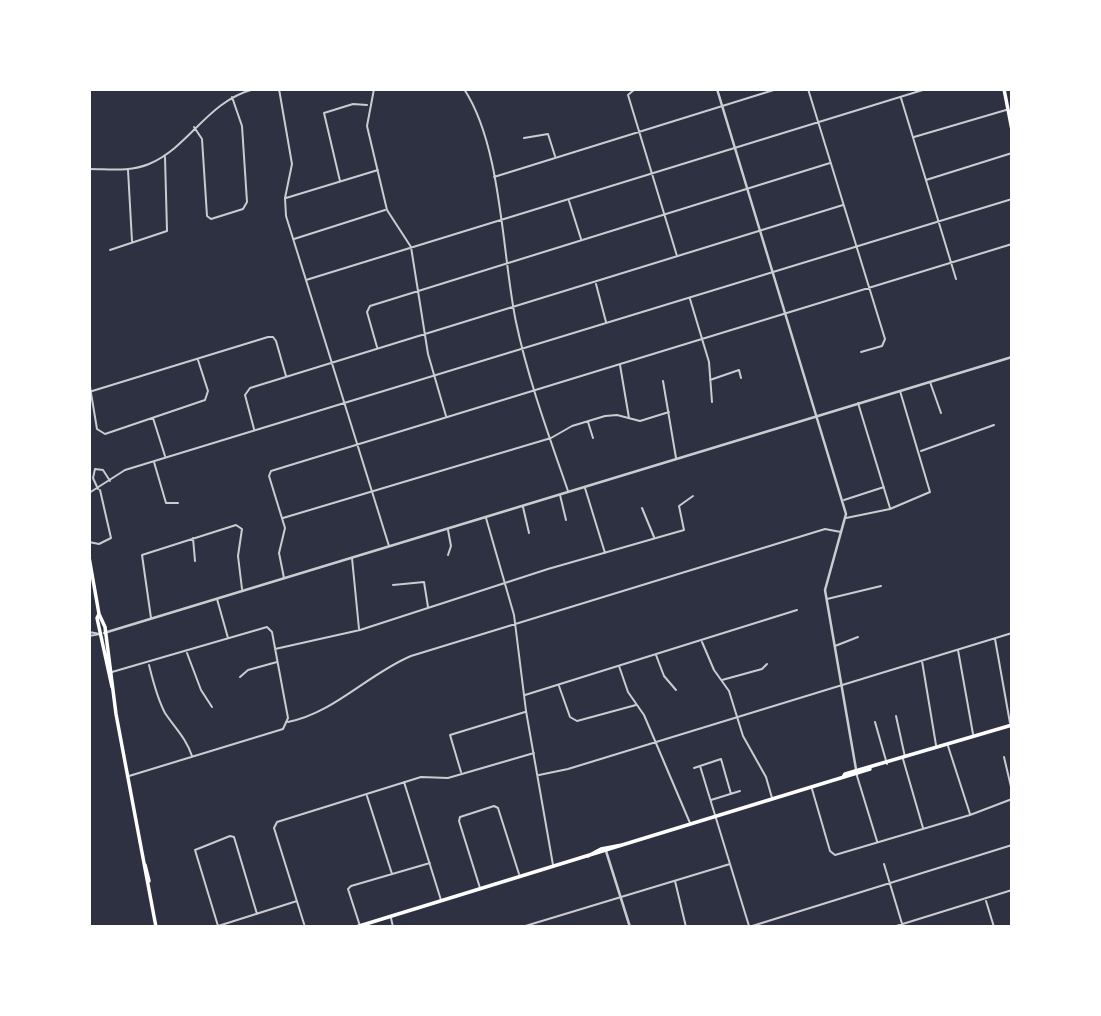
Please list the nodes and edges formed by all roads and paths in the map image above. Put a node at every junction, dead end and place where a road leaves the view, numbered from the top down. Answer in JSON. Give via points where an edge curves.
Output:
{"nodes":[{"id":1,"x":254,"y":89,"type":"edge"},
{"id":2,"x":279,"y":89,"type":"edge"},
{"id":3,"x":373,"y":89,"type":"edge"},
{"id":4,"x":464,"y":89,"type":"edge"},
{"id":5,"x":635,"y":89,"type":"edge"},
{"id":6,"x":717,"y":89,"type":"edge"},
{"id":7,"x":777,"y":89,"type":"edge"},
{"id":8,"x":808,"y":89,"type":"edge"},
{"id":9,"x":926,"y":89,"type":"edge"},
{"id":10,"x":1004,"y":89,"type":"edge"},
{"id":11,"x":247,"y":90,"type":"edge"},
{"id":12,"x":232,"y":97,"type":"junction"},
{"id":13,"x":901,"y":97,"type":"junction"},
{"id":14,"x":369,"y":106,"type":"junction"},
{"id":15,"x":722,"y":106,"type":"junction"},
{"id":16,"x":1007,"y":110,"type":"junction"},
{"id":17,"x":818,"y":122,"type":"junction"},
{"id":18,"x":194,"y":127,"type":"junction"},
{"id":19,"x":1012,"y":130,"type":"edge"},
{"id":20,"x":638,"y":132,"type":"junction"},
{"id":21,"x":524,"y":138,"type":"dead end"},
{"id":22,"x":913,"y":138,"type":"junction"},
{"id":23,"x":735,"y":147,"type":"junction"},
{"id":24,"x":1012,"y":153,"type":"edge"},
{"id":25,"x":164,"y":156,"type":"junction"},
{"id":26,"x":555,"y":157,"type":"junction"},
{"id":27,"x":830,"y":163,"type":"junction"},
{"id":28,"x":89,"y":169,"type":"edge"},
{"id":29,"x":128,"y":169,"type":"junction"},
{"id":30,"x":378,"y":170,"type":"junction"},
{"id":31,"x":651,"y":173,"type":"junction"},
{"id":32,"x":493,"y":177,"type":"junction"},
{"id":33,"x":926,"y":180,"type":"junction"},
{"id":34,"x":340,"y":181,"type":"junction"},
{"id":35,"x":748,"y":189,"type":"junction"},
{"id":36,"x":285,"y":198,"type":"junction"},
{"id":37,"x":1012,"y":199,"type":"edge"},
{"id":38,"x":569,"y":200,"type":"junction"},
{"id":39,"x":843,"y":205,"type":"junction"},
{"id":40,"x":387,"y":210,"type":"junction"},
{"id":41,"x":664,"y":215,"type":"junction"},
{"id":42,"x":500,"y":220,"type":"junction"},
{"id":43,"x":939,"y":221,"type":"junction"},
{"id":44,"x":761,"y":231,"type":"junction"},
{"id":45,"x":293,"y":239,"type":"junction"},
{"id":46,"x":582,"y":240,"type":"junction"},
{"id":47,"x":132,"y":242,"type":"junction"},
{"id":48,"x":1012,"y":244,"type":"edge"},
{"id":49,"x":856,"y":246,"type":"junction"},
{"id":50,"x":411,"y":247,"type":"junction"},
{"id":51,"x":110,"y":250,"type":"dead end"},
{"id":52,"x":677,"y":257,"type":"junction"},
{"id":53,"x":951,"y":262,"type":"junction"},
{"id":54,"x":507,"y":263,"type":"junction"},
{"id":55,"x":773,"y":272,"type":"junction"},
{"id":56,"x":956,"y":279,"type":"dead end"},
{"id":57,"x":306,"y":280,"type":"junction"},
{"id":58,"x":595,"y":282,"type":"junction"},
{"id":59,"x":870,"y":288,"type":"junction"},
{"id":60,"x":418,"y":290,"type":"junction"},
{"id":61,"x":690,"y":298,"type":"junction"},
{"id":62,"x":514,"y":307,"type":"junction"},
{"id":63,"x":786,"y":314,"type":"junction"},
{"id":64,"x":607,"y":323,"type":"junction"},
{"id":65,"x":425,"y":334,"type":"junction"},
{"id":66,"x":702,"y":339,"type":"junction"},
{"id":67,"x":377,"y":347,"type":"junction"},
{"id":68,"x":523,"y":349,"type":"junction"},
{"id":69,"x":860,"y":352,"type":"dead end"},
{"id":70,"x":1012,"y":357,"type":"edge"},
{"id":71,"x":198,"y":359,"type":"junction"},
{"id":72,"x":332,"y":362,"type":"junction"},
{"id":73,"x":620,"y":364,"type":"junction"},
{"id":74,"x":434,"y":376,"type":"junction"},
{"id":75,"x":287,"y":377,"type":"junction"},
{"id":76,"x":741,"y":378,"type":"dead end"},
{"id":77,"x":709,"y":380,"type":"junction"},
{"id":78,"x":89,"y":381,"type":"edge"},
{"id":79,"x":930,"y":381,"type":"junction"},
{"id":80,"x":663,"y":382,"type":"dead end"},
{"id":81,"x":536,"y":389,"type":"junction"},
{"id":82,"x":900,"y":390,"type":"junction"},
{"id":83,"x":90,"y":392,"type":"edge"},
{"id":84,"x":712,"y":402,"type":"dead end"},
{"id":85,"x":344,"y":403,"type":"junction"},
{"id":86,"x":858,"y":403,"type":"junction"},
{"id":87,"x":669,"y":412,"type":"junction"},
{"id":88,"x":941,"y":412,"type":"dead end"},
{"id":89,"x":153,"y":416,"type":"junction"},
{"id":90,"x":817,"y":416,"type":"junction"},
{"id":91,"x":447,"y":417,"type":"junction"},
{"id":92,"x":629,"y":419,"type":"junction"},
{"id":93,"x":588,"y":421,"type":"junction"},
{"id":94,"x":994,"y":425,"type":"dead end"},
{"id":95,"x":255,"y":430,"type":"junction"},
{"id":96,"x":551,"y":438,"type":"junction"},
{"id":97,"x":593,"y":438,"type":"dead end"},
{"id":98,"x":357,"y":444,"type":"junction"},
{"id":99,"x":920,"y":452,"type":"junction"},
{"id":100,"x":166,"y":458,"type":"junction"},
{"id":101,"x":677,"y":459,"type":"junction"},
{"id":102,"x":154,"y":461,"type":"junction"},
{"id":103,"x":110,"y":481,"type":"junction"},
{"id":104,"x":584,"y":487,"type":"junction"},
{"id":105,"x":884,"y":487,"type":"junction"},
{"id":106,"x":99,"y":489,"type":"junction"},
{"id":107,"x":372,"y":492,"type":"junction"},
{"id":108,"x":568,"y":492,"type":"junction"},
{"id":109,"x":89,"y":493,"type":"edge"},
{"id":110,"x":560,"y":494,"type":"junction"},
{"id":111,"x":693,"y":496,"type":"dead end"},
{"id":112,"x":843,"y":500,"type":"junction"},
{"id":113,"x":178,"y":503,"type":"dead end"},
{"id":114,"x":523,"y":506,"type":"junction"},
{"id":115,"x":642,"y":508,"type":"dead end"},
{"id":116,"x":890,"y":509,"type":"junction"},
{"id":117,"x":486,"y":517,"type":"junction"},
{"id":118,"x":282,"y":518,"type":"junction"},
{"id":119,"x":846,"y":519,"type":"junction"},
{"id":120,"x":566,"y":520,"type":"dead end"},
{"id":121,"x":448,"y":529,"type":"junction"},
{"id":122,"x":529,"y":533,"type":"dead end"},
{"id":123,"x":841,"y":533,"type":"junction"},
{"id":124,"x":193,"y":538,"type":"junction"},
{"id":125,"x":654,"y":538,"type":"junction"},
{"id":126,"x":89,"y":542,"type":"edge"},
{"id":127,"x":389,"y":546,"type":"junction"},
{"id":128,"x":605,"y":554,"type":"junction"},
{"id":129,"x":448,"y":555,"type":"dead end"},
{"id":130,"x":89,"y":556,"type":"edge"},
{"id":131,"x":352,"y":558,"type":"junction"},
{"id":132,"x":195,"y":562,"type":"dead end"},
{"id":133,"x":284,"y":578,"type":"junction"},
{"id":134,"x":505,"y":584,"type":"junction"},
{"id":135,"x":393,"y":585,"type":"dead end"},
{"id":136,"x":881,"y":586,"type":"dead end"},
{"id":137,"x":243,"y":591,"type":"junction"},
{"id":138,"x":217,"y":599,"type":"junction"},
{"id":139,"x":826,"y":599,"type":"junction"},
{"id":140,"x":429,"y":608,"type":"junction"},
{"id":141,"x":797,"y":610,"type":"dead end"},
{"id":142,"x":152,"y":619,"type":"junction"},
{"id":143,"x":514,"y":625,"type":"junction"},
{"id":144,"x":360,"y":630,"type":"junction"},
{"id":145,"x":89,"y":632,"type":"edge"},
{"id":146,"x":103,"y":633,"type":"junction"},
{"id":147,"x":1012,"y":633,"type":"edge"},
{"id":148,"x":89,"y":636,"type":"edge"},
{"id":149,"x":858,"y":637,"type":"dead end"},
{"id":150,"x":995,"y":638,"type":"junction"},
{"id":151,"x":229,"y":639,"type":"junction"},
{"id":152,"x":701,"y":640,"type":"junction"},
{"id":153,"x":834,"y":647,"type":"junction"},
{"id":154,"x":275,"y":649,"type":"junction"},
{"id":155,"x":958,"y":649,"type":"junction"},
{"id":156,"x":186,"y":652,"type":"junction"},
{"id":157,"x":656,"y":654,"type":"junction"},
{"id":158,"x":922,"y":660,"type":"junction"},
{"id":159,"x":277,"y":662,"type":"junction"},
{"id":160,"x":148,"y":664,"type":"junction"},
{"id":161,"x":767,"y":664,"type":"dead end"},
{"id":162,"x":618,"y":665,"type":"junction"},
{"id":163,"x":110,"y":672,"type":"junction"},
{"id":164,"x":240,"y":677,"type":"dead end"},
{"id":165,"x":721,"y":680,"type":"junction"},
{"id":166,"x":559,"y":685,"type":"junction"},
{"id":167,"x":841,"y":685,"type":"junction"},
{"id":168,"x":676,"y":690,"type":"dead end"},
{"id":169,"x":524,"y":695,"type":"junction"},
{"id":170,"x":637,"y":704,"type":"junction"},
{"id":171,"x":212,"y":707,"type":"dead end"},
{"id":172,"x":526,"y":712,"type":"junction"},
{"id":173,"x":896,"y":716,"type":"dead end"},
{"id":174,"x":737,"y":717,"type":"junction"},
{"id":175,"x":288,"y":722,"type":"junction"},
{"id":176,"x":875,"y":722,"type":"dead end"},
{"id":177,"x":1011,"y":727,"type":"edge"},
{"id":178,"x":974,"y":737,"type":"junction"},
{"id":179,"x":655,"y":743,"type":"junction"},
{"id":180,"x":948,"y":745,"type":"junction"},
{"id":181,"x":937,"y":748,"type":"junction"},
{"id":182,"x":534,"y":753,"type":"junction"},
{"id":183,"x":192,"y":756,"type":"junction"},
{"id":184,"x":1004,"y":757,"type":"dead end"},
{"id":185,"x":726,"y":758,"type":"dead end"},
{"id":186,"x":904,"y":758,"type":"junction"},
{"id":187,"x":721,"y":760,"type":"junction"},
{"id":188,"x":887,"y":764,"type":"junction"},
{"id":189,"x":700,"y":766,"type":"junction"},
{"id":190,"x":694,"y":768,"type":"dead end"},
{"id":191,"x":856,"y":773,"type":"junction"},
{"id":192,"x":462,"y":774,"type":"junction"},
{"id":193,"x":539,"y":775,"type":"junction"},
{"id":194,"x":129,"y":776,"type":"junction"},
{"id":195,"x":404,"y":782,"type":"junction"},
{"id":196,"x":811,"y":787,"type":"junction"},
{"id":197,"x":740,"y":791,"type":"dead end"},
{"id":198,"x":1012,"y":791,"type":"edge"},
{"id":199,"x":366,"y":794,"type":"junction"},
{"id":200,"x":731,"y":794,"type":"junction"},
{"id":201,"x":773,"y":799,"type":"junction"},
{"id":202,"x":710,"y":800,"type":"junction"},
{"id":203,"x":1011,"y":800,"type":"edge"},
{"id":204,"x":970,"y":815,"type":"junction"},
{"id":205,"x":715,"y":817,"type":"junction"},
{"id":206,"x":690,"y":824,"type":"junction"},
{"id":207,"x":923,"y":829,"type":"junction"},
{"id":208,"x":877,"y":842,"type":"junction"},
{"id":209,"x":1012,"y":845,"type":"edge"},
{"id":210,"x":605,"y":850,"type":"junction"},
{"id":211,"x":430,"y":863,"type":"junction"},
{"id":212,"x":730,"y":864,"type":"junction"},
{"id":213,"x":884,"y":864,"type":"dead end"},
{"id":214,"x":554,"y":866,"type":"junction"},
{"id":215,"x":392,"y":875,"type":"junction"},
{"id":216,"x":519,"y":877,"type":"junction"},
{"id":217,"x":675,"y":881,"type":"junction"},
{"id":218,"x":890,"y":884,"type":"junction"},
{"id":219,"x":480,"y":889,"type":"junction"},
{"id":220,"x":1012,"y":890,"type":"edge"},
{"id":221,"x":620,"y":897,"type":"junction"},
{"id":222,"x":985,"y":899,"type":"junction"},
{"id":223,"x":297,"y":901,"type":"junction"},
{"id":224,"x":441,"y":901,"type":"junction"},
{"id":225,"x":257,"y":914,"type":"junction"},
{"id":226,"x":391,"y":916,"type":"junction"},
{"id":227,"x":903,"y":925,"type":"edge"},
{"id":228,"x":216,"y":926,"type":"edge"},
{"id":229,"x":358,"y":926,"type":"edge"},
{"id":230,"x":156,"y":927,"type":"edge"},
{"id":231,"x":305,"y":927,"type":"edge"},
{"id":232,"x":393,"y":927,"type":"edge"},
{"id":233,"x":522,"y":927,"type":"edge"},
{"id":234,"x":630,"y":927,"type":"edge"},
{"id":235,"x":686,"y":927,"type":"edge"},
{"id":236,"x":749,"y":927,"type":"edge"},
{"id":237,"x":893,"y":927,"type":"edge"},
{"id":238,"x":994,"y":927,"type":"edge"}],
"edges":[{"from":1,"to":11,"type":"street"},
{"from":2,"to":36,"type":"street","via":[[292,164]]},
{"from":3,"to":14,"type":"street"},
{"from":4,"to":32,"type":"street","via":[[478,120]]},
{"from":5,"to":20,"type":"street","via":[[628,96]]},
{"from":6,"to":15,"type":"street"},
{"from":7,"to":15,"type":"street"},
{"from":8,"to":17,"type":"street"},
{"from":9,"to":13,"type":"street"},
{"from":10,"to":16,"type":"main road"},
{"from":11,"to":12,"type":"street"},
{"from":12,"to":18,"type":"street"},
{"from":12,"to":18,"type":"street","via":[[243,133],[247,202],[243,209],[211,219],[207,216],[202,139]]},
{"from":13,"to":17,"type":"street"},
{"from":13,"to":22,"type":"street"},
{"from":14,"to":30,"type":"street","via":[[367,126]]},
{"from":14,"to":34,"type":"street","via":[[354,104],[324,113]]},
{"from":15,"to":20,"type":"street"},
{"from":15,"to":23,"type":"street"},
{"from":16,"to":19,"type":"main road"},
{"from":16,"to":22,"type":"street"},
{"from":17,"to":23,"type":"street"},
{"from":17,"to":27,"type":"street"},
{"from":18,"to":25,"type":"street"},
{"from":20,"to":26,"type":"street"},
{"from":20,"to":31,"type":"street"},
{"from":21,"to":26,"type":"street","via":[[548,134]]},
{"from":22,"to":33,"type":"street"},
{"from":23,"to":31,"type":"street"},
{"from":23,"to":35,"type":"street"},
{"from":24,"to":33,"type":"street"},
{"from":25,"to":29,"type":"street"},
{"from":25,"to":47,"type":"street","via":[[168,228]]},
{"from":26,"to":32,"type":"street"},
{"from":27,"to":35,"type":"street"},
{"from":27,"to":39,"type":"street"},
{"from":28,"to":29,"type":"street"},
{"from":29,"to":47,"type":"street"},
{"from":30,"to":34,"type":"street"},
{"from":30,"to":40,"type":"street"},
{"from":31,"to":38,"type":"street"},
{"from":31,"to":41,"type":"street"},
{"from":32,"to":42,"type":"street"},
{"from":33,"to":43,"type":"street"},
{"from":34,"to":36,"type":"street"},
{"from":35,"to":41,"type":"street"},
{"from":35,"to":44,"type":"street"},
{"from":36,"to":45,"type":"street"},
{"from":37,"to":43,"type":"street"},
{"from":38,"to":42,"type":"street"},
{"from":38,"to":46,"type":"street"},
{"from":39,"to":44,"type":"street"},
{"from":39,"to":49,"type":"street"},
{"from":40,"to":45,"type":"street"},
{"from":40,"to":50,"type":"street"},
{"from":41,"to":46,"type":"street"},
{"from":41,"to":52,"type":"street"},
{"from":42,"to":50,"type":"street"},
{"from":42,"to":54,"type":"street"},
{"from":43,"to":49,"type":"street"},
{"from":43,"to":53,"type":"street"},
{"from":44,"to":52,"type":"street"},
{"from":44,"to":55,"type":"street"},
{"from":45,"to":57,"type":"street"},
{"from":46,"to":54,"type":"street"},
{"from":47,"to":51,"type":"street"},
{"from":48,"to":53,"type":"street"},
{"from":49,"to":55,"type":"street"},
{"from":49,"to":59,"type":"street"},
{"from":50,"to":57,"type":"street"},
{"from":50,"to":60,"type":"street"},
{"from":52,"to":58,"type":"street"},
{"from":53,"to":56,"type":"street"},
{"from":53,"to":59,"type":"street"},
{"from":54,"to":60,"type":"street"},
{"from":54,"to":62,"type":"street"},
{"from":55,"to":61,"type":"street"},
{"from":55,"to":63,"type":"street"},
{"from":57,"to":72,"type":"street"},
{"from":58,"to":62,"type":"street"},
{"from":58,"to":64,"type":"street"},
{"from":59,"to":63,"type":"street"},
{"from":59,"to":69,"type":"street","via":[[886,343]]},
{"from":60,"to":65,"type":"street"},
{"from":60,"to":67,"type":"street","via":[[367,307]]},
{"from":61,"to":64,"type":"street"},
{"from":61,"to":66,"type":"street"},
{"from":62,"to":65,"type":"street"},
{"from":62,"to":68,"type":"street"},
{"from":63,"to":66,"type":"street"},
{"from":63,"to":90,"type":"street"},
{"from":64,"to":68,"type":"street"},
{"from":65,"to":67,"type":"street"},
{"from":65,"to":74,"type":"street"},
{"from":66,"to":73,"type":"street"},
{"from":66,"to":77,"type":"street","via":[[710,364]]},
{"from":67,"to":72,"type":"street"},
{"from":68,"to":74,"type":"street"},
{"from":68,"to":81,"type":"street"},
{"from":70,"to":79,"type":"street"},
{"from":71,"to":75,"type":"street","via":[[273,337]]},
{"from":71,"to":83,"type":"street"},
{"from":71,"to":89,"type":"street","via":[[206,398]]},
{"from":72,"to":75,"type":"street"},
{"from":72,"to":85,"type":"street"},
{"from":73,"to":81,"type":"street"},
{"from":73,"to":92,"type":"street"},
{"from":74,"to":85,"type":"street"},
{"from":74,"to":91,"type":"street"},
{"from":75,"to":95,"type":"street","via":[[246,391]]},
{"from":76,"to":77,"type":"street","via":[[739,370]]},
{"from":77,"to":84,"type":"street"},
{"from":78,"to":83,"type":"street"},
{"from":79,"to":82,"type":"street"},
{"from":79,"to":88,"type":"street"},
{"from":80,"to":87,"type":"street"},
{"from":81,"to":91,"type":"street"},
{"from":81,"to":96,"type":"street"},
{"from":82,"to":86,"type":"street"},
{"from":82,"to":99,"type":"street"},
{"from":83,"to":89,"type":"street","via":[[97,429],[102,433]]},
{"from":85,"to":95,"type":"street"},
{"from":85,"to":98,"type":"street"},
{"from":86,"to":90,"type":"street"},
{"from":86,"to":105,"type":"street"},
{"from":87,"to":92,"type":"street","via":[[640,421]]},
{"from":87,"to":101,"type":"street"},
{"from":89,"to":100,"type":"street"},
{"from":90,"to":101,"type":"street"},
{"from":90,"to":112,"type":"street"},
{"from":91,"to":98,"type":"street"},
{"from":92,"to":93,"type":"street","via":[[611,415]]},
{"from":93,"to":96,"type":"street"},
{"from":93,"to":97,"type":"street"},
{"from":94,"to":99,"type":"street"},
{"from":95,"to":100,"type":"street"},
{"from":96,"to":107,"type":"street"},
{"from":96,"to":108,"type":"street"},
{"from":98,"to":107,"type":"street"},
{"from":98,"to":118,"type":"street","via":[[270,473]]},
{"from":99,"to":116,"type":"street","via":[[930,492]]},
{"from":100,"to":102,"type":"street"},
{"from":101,"to":104,"type":"street"},
{"from":102,"to":103,"type":"street","via":[[125,470]]},
{"from":102,"to":113,"type":"street","via":[[166,503]]},
{"from":103,"to":106,"type":"street"},
{"from":103,"to":106,"type":"street","via":[[95,469],[93,478]]},
{"from":104,"to":108,"type":"street"},
{"from":104,"to":128,"type":"street"},
{"from":105,"to":112,"type":"street"},
{"from":105,"to":116,"type":"street"},
{"from":106,"to":109,"type":"street"},
{"from":106,"to":126,"type":"street","via":[[111,538],[99,544]]},
{"from":107,"to":118,"type":"street"},
{"from":107,"to":127,"type":"street"},
{"from":108,"to":110,"type":"street"},
{"from":110,"to":114,"type":"street"},
{"from":110,"to":120,"type":"street"},
{"from":111,"to":125,"type":"street","via":[[679,506],[684,530]]},
{"from":112,"to":119,"type":"street"},
{"from":114,"to":117,"type":"street"},
{"from":114,"to":122,"type":"street"},
{"from":115,"to":125,"type":"street"},
{"from":116,"to":119,"type":"street"},
{"from":117,"to":121,"type":"street"},
{"from":117,"to":134,"type":"street"},
{"from":118,"to":133,"type":"street","via":[[285,528],[279,554]]},
{"from":119,"to":123,"type":"street"},
{"from":121,"to":127,"type":"street"},
{"from":121,"to":129,"type":"street"},
{"from":123,"to":139,"type":"street","via":[[826,577]]},
{"from":123,"to":143,"type":"street","via":[[825,529]]},
{"from":124,"to":132,"type":"street"},
{"from":124,"to":137,"type":"street","via":[[241,526],[238,559]]},
{"from":124,"to":142,"type":"street","via":[[142,555]]},
{"from":125,"to":128,"type":"street"},
{"from":127,"to":131,"type":"street"},
{"from":128,"to":134,"type":"street"},
{"from":130,"to":146,"type":"main road"},
{"from":131,"to":133,"type":"street"},
{"from":131,"to":144,"type":"street"},
{"from":133,"to":137,"type":"street"},
{"from":134,"to":140,"type":"street"},
{"from":134,"to":143,"type":"street"},
{"from":135,"to":140,"type":"street","via":[[424,582]]},
{"from":136,"to":139,"type":"street"},
{"from":137,"to":138,"type":"street"},
{"from":138,"to":142,"type":"street"},
{"from":138,"to":151,"type":"street"},
{"from":139,"to":153,"type":"street"},
{"from":140,"to":144,"type":"street"},
{"from":141,"to":152,"type":"street"},
{"from":142,"to":146,"type":"street"},
{"from":143,"to":169,"type":"street"},
{"from":143,"to":175,"type":"street","via":[[402,660],[312,717]]},
{"from":144,"to":154,"type":"street"},
{"from":145,"to":146,"type":"street"},
{"from":146,"to":148,"type":"street"},
{"from":146,"to":163,"type":"main road"},
{"from":147,"to":150,"type":"street"},
{"from":149,"to":153,"type":"street"},
{"from":150,"to":155,"type":"street"},
{"from":150,"to":177,"type":"street"},
{"from":151,"to":154,"type":"street","via":[[267,627]]},
{"from":151,"to":156,"type":"street"},
{"from":152,"to":157,"type":"street"},
{"from":152,"to":165,"type":"street"},
{"from":153,"to":167,"type":"street"},
{"from":154,"to":159,"type":"street"},
{"from":155,"to":158,"type":"street"},
{"from":155,"to":178,"type":"street"},
{"from":156,"to":160,"type":"street"},
{"from":156,"to":171,"type":"street"},
{"from":157,"to":162,"type":"street"},
{"from":157,"to":168,"type":"street","via":[[664,676]]},
{"from":158,"to":167,"type":"street"},
{"from":158,"to":181,"type":"street"},
{"from":159,"to":164,"type":"street"},
{"from":159,"to":175,"type":"street"},
{"from":160,"to":163,"type":"street"},
{"from":160,"to":183,"type":"street","via":[[158,698]]},
{"from":161,"to":165,"type":"street"},
{"from":162,"to":166,"type":"street"},
{"from":162,"to":170,"type":"street"},
{"from":163,"to":194,"type":"main road"},
{"from":165,"to":174,"type":"street"},
{"from":166,"to":169,"type":"street"},
{"from":166,"to":170,"type":"street","via":[[570,717],[577,721]]},
{"from":167,"to":174,"type":"street"},
{"from":167,"to":191,"type":"street"},
{"from":169,"to":172,"type":"street"},
{"from":170,"to":179,"type":"street"},
{"from":172,"to":182,"type":"street"},
{"from":172,"to":192,"type":"street","via":[[450,736]]},
{"from":173,"to":186,"type":"street"},
{"from":174,"to":179,"type":"street"},
{"from":174,"to":201,"type":"street"},
{"from":175,"to":183,"type":"street","via":[[283,729]]},
{"from":176,"to":188,"type":"street"},
{"from":177,"to":178,"type":"main road"},
{"from":178,"to":180,"type":"main road"},
{"from":179,"to":193,"type":"street"},
{"from":179,"to":206,"type":"street"},
{"from":180,"to":181,"type":"main road"},
{"from":180,"to":204,"type":"street"},
{"from":181,"to":186,"type":"main road"},
{"from":182,"to":192,"type":"street"},
{"from":182,"to":193,"type":"street"},
{"from":183,"to":194,"type":"street"},
{"from":184,"to":198,"type":"street"},
{"from":185,"to":187,"type":"street"},
{"from":186,"to":188,"type":"main road"},
{"from":186,"to":207,"type":"street"},
{"from":187,"to":189,"type":"street"},
{"from":187,"to":200,"type":"street"},
{"from":188,"to":191,"type":"main road"},
{"from":189,"to":190,"type":"street"},
{"from":189,"to":202,"type":"street"},
{"from":191,"to":196,"type":"main road"},
{"from":191,"to":208,"type":"street"},
{"from":192,"to":195,"type":"street"},
{"from":193,"to":214,"type":"street"},
{"from":194,"to":230,"type":"main road"},
{"from":195,"to":199,"type":"street"},
{"from":195,"to":211,"type":"street"},
{"from":196,"to":201,"type":"main road"},
{"from":196,"to":208,"type":"street","via":[[832,855]]},
{"from":197,"to":200,"type":"street"},
{"from":199,"to":215,"type":"street"},
{"from":199,"to":223,"type":"street","via":[[275,824]]},
{"from":200,"to":202,"type":"street"},
{"from":201,"to":205,"type":"main road"},
{"from":202,"to":205,"type":"street"},
{"from":203,"to":204,"type":"street"},
{"from":204,"to":207,"type":"street"},
{"from":205,"to":206,"type":"main road"},
{"from":205,"to":212,"type":"street"},
{"from":206,"to":210,"type":"main road"},
{"from":207,"to":208,"type":"street"},
{"from":209,"to":218,"type":"street"},
{"from":210,"to":214,"type":"main road"},
{"from":210,"to":221,"type":"street"},
{"from":211,"to":215,"type":"street"},
{"from":211,"to":224,"type":"street"},
{"from":212,"to":217,"type":"street"},
{"from":212,"to":236,"type":"street"},
{"from":213,"to":218,"type":"street"},
{"from":214,"to":216,"type":"main road"},
{"from":215,"to":229,"type":"street","via":[[348,889]]},
{"from":216,"to":219,"type":"main road"},
{"from":216,"to":219,"type":"street","via":[[494,806],[458,821]]},
{"from":217,"to":221,"type":"street"},
{"from":217,"to":235,"type":"street"},
{"from":218,"to":227,"type":"street"},
{"from":218,"to":236,"type":"street"},
{"from":219,"to":224,"type":"main road"},
{"from":220,"to":222,"type":"street"},
{"from":221,"to":233,"type":"street"},
{"from":221,"to":234,"type":"street"},
{"from":222,"to":227,"type":"street"},
{"from":222,"to":238,"type":"street"},
{"from":223,"to":225,"type":"street"},
{"from":223,"to":231,"type":"street"},
{"from":224,"to":226,"type":"main road"},
{"from":225,"to":228,"type":"street"},
{"from":225,"to":228,"type":"street","via":[[230,836],[195,850]]},
{"from":226,"to":229,"type":"main road"},
{"from":226,"to":232,"type":"street"},
{"from":227,"to":237,"type":"street"}]}
